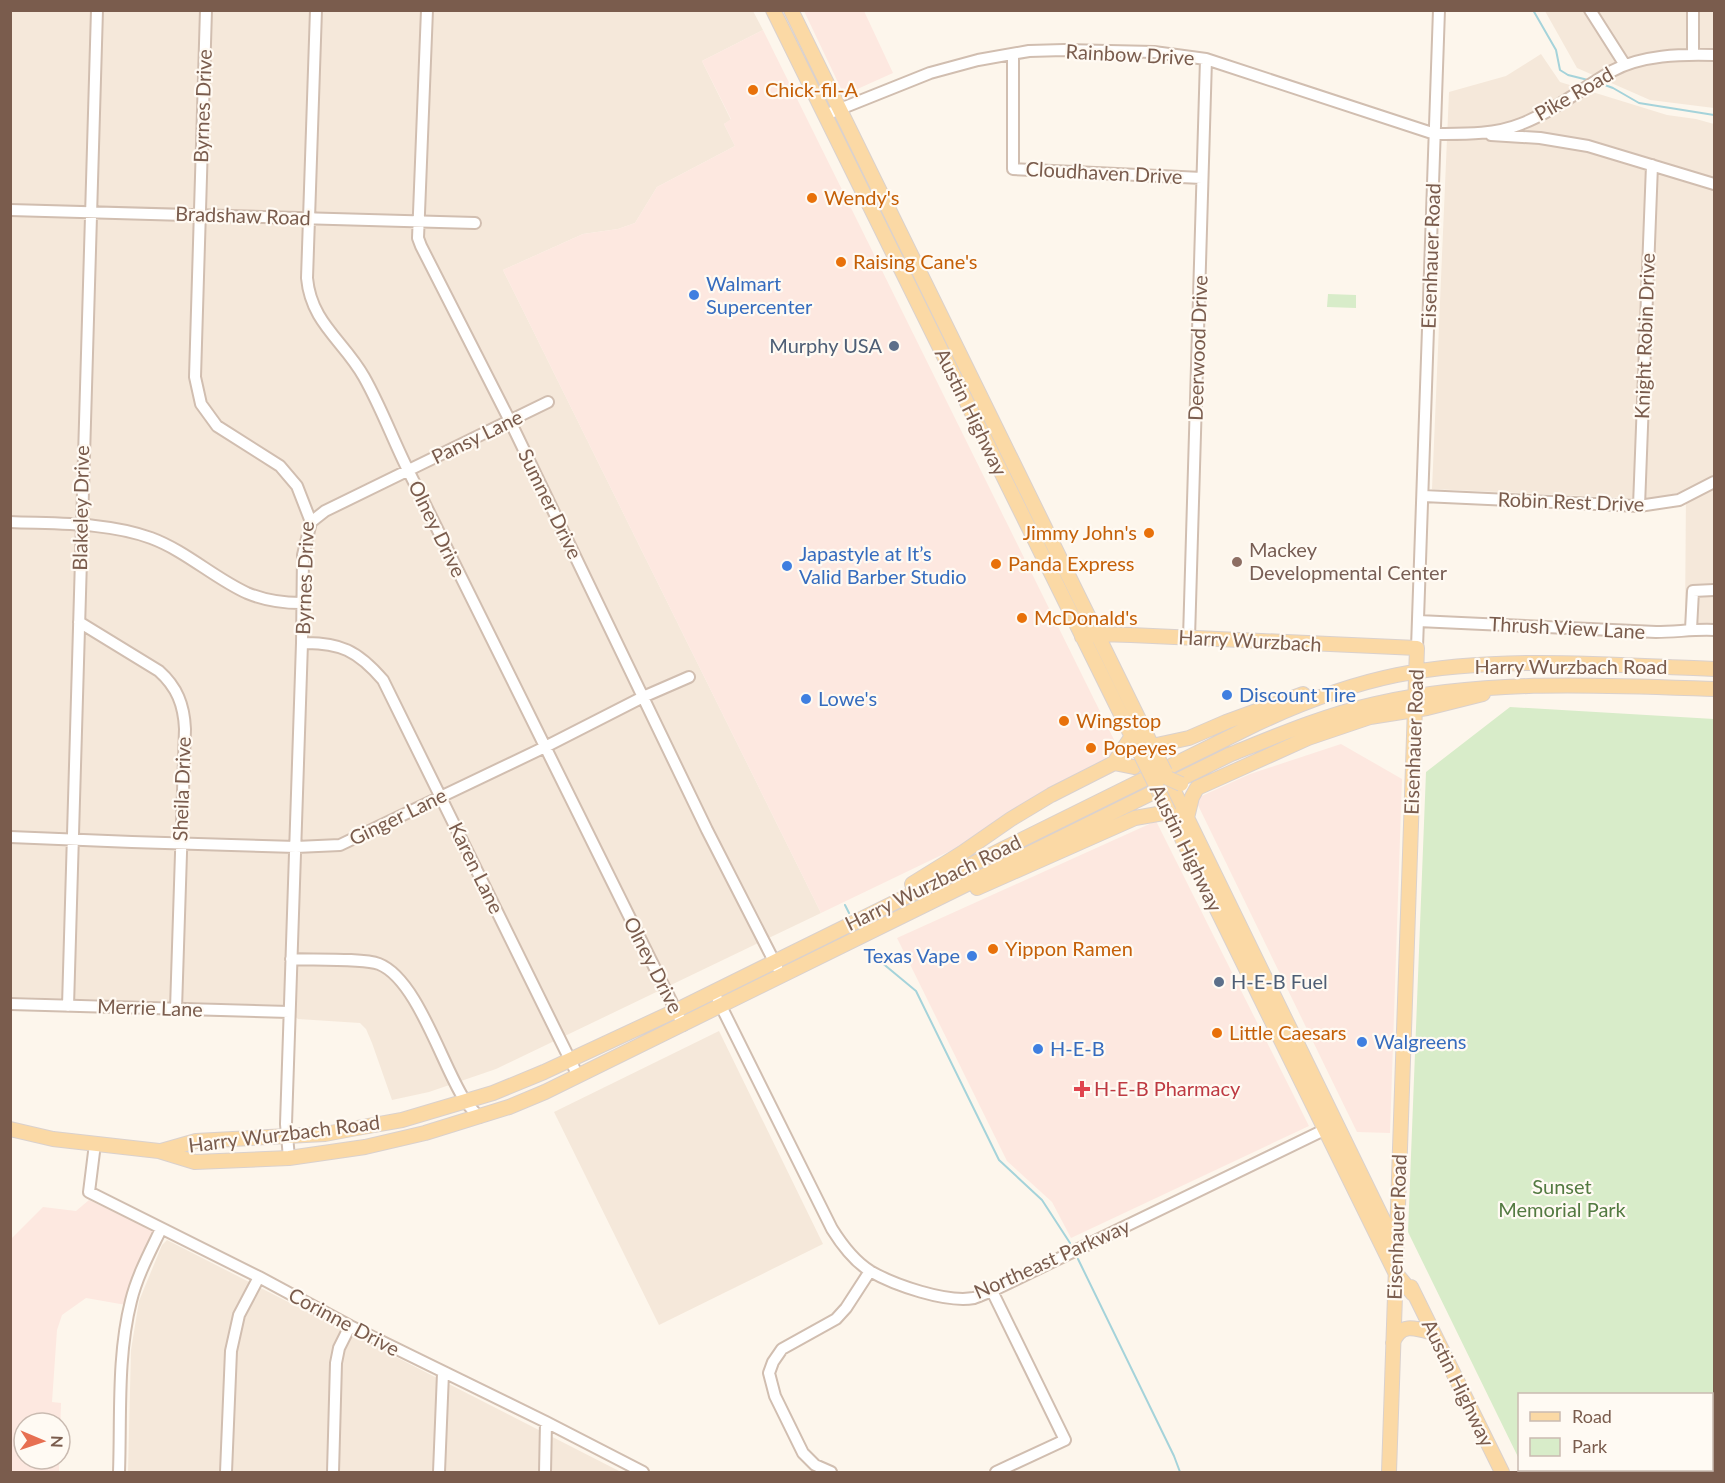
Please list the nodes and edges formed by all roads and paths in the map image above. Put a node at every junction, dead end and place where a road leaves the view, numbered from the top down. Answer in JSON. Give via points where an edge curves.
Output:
{"nodes":[{"id":1,"x":97,"y":10,"type":"edge"},
{"id":2,"x":206,"y":10,"type":"edge"},
{"id":3,"x":316,"y":10,"type":"edge"},
{"id":4,"x":427,"y":10,"type":"edge"},
{"id":5,"x":773,"y":10,"type":"edge"},
{"id":6,"x":791,"y":10,"type":"edge"},
{"id":7,"x":1439,"y":10,"type":"edge"},
{"id":8,"x":1590,"y":10,"type":"edge"},
{"id":9,"x":1693,"y":10,"type":"edge"},
{"id":10,"x":1013,"y":54,"type":"junction"},
{"id":11,"x":1693,"y":54,"type":"junction"},
{"id":12,"x":1714,"y":55,"type":"edge"},
{"id":13,"x":1206,"y":59,"type":"junction"},
{"id":14,"x":1625,"y":65,"type":"junction"},
{"id":15,"x":839,"y":109,"type":"junction"},
{"id":16,"x":825,"y":115,"type":"junction"},
{"id":17,"x":1435,"y":134,"type":"junction"},
{"id":18,"x":1473,"y":134,"type":"junction"},
{"id":19,"x":1652,"y":165,"type":"junction"},
{"id":20,"x":1202,"y":178,"type":"junction"},
{"id":21,"x":1714,"y":184,"type":"edge"},
{"id":22,"x":10,"y":210,"type":"edge"},
{"id":23,"x":90,"y":210,"type":"junction"},
{"id":24,"x":199,"y":215,"type":"junction"},
{"id":25,"x":309,"y":218,"type":"junction"},
{"id":26,"x":418,"y":221,"type":"junction"},
{"id":27,"x":475,"y":223,"type":"dead end"},
{"id":28,"x":548,"y":402,"type":"dead end"},
{"id":29,"x":510,"y":421,"type":"junction"},
{"id":30,"x":408,"y":471,"type":"junction"},
{"id":31,"x":1714,"y":482,"type":"edge"},
{"id":32,"x":1423,"y":496,"type":"junction"},
{"id":33,"x":1639,"y":506,"type":"junction"},
{"id":34,"x":10,"y":522,"type":"edge"},
{"id":35,"x":311,"y":522,"type":"junction"},
{"id":36,"x":80,"y":525,"type":"junction"},
{"id":37,"x":1714,"y":590,"type":"edge"},
{"id":38,"x":301,"y":603,"type":"junction"},
{"id":39,"x":1418,"y":621,"type":"junction"},
{"id":40,"x":79,"y":622,"type":"junction"},
{"id":41,"x":1691,"y":629,"type":"junction"},
{"id":42,"x":1714,"y":630,"type":"edge"},
{"id":43,"x":1098,"y":634,"type":"junction"},
{"id":44,"x":1082,"y":637,"type":"junction"},
{"id":45,"x":1189,"y":638,"type":"junction"},
{"id":46,"x":302,"y":643,"type":"junction"},
{"id":47,"x":1417,"y":648,"type":"junction"},
{"id":48,"x":1714,"y":669,"type":"edge"},
{"id":49,"x":1417,"y":672,"type":"junction"},
{"id":50,"x":689,"y":676,"type":"dead end"},
{"id":51,"x":1346,"y":688,"type":"junction"},
{"id":52,"x":1714,"y":689,"type":"edge"},
{"id":53,"x":644,"y":697,"type":"junction"},
{"id":54,"x":1415,"y":703,"type":"junction"},
{"id":55,"x":1129,"y":714,"type":"junction"},
{"id":56,"x":1132,"y":736,"type":"junction"},
{"id":57,"x":1189,"y":738,"type":"junction"},
{"id":58,"x":545,"y":747,"type":"junction"},
{"id":59,"x":1114,"y":763,"type":"junction"},
{"id":60,"x":1158,"y":772,"type":"junction"},
{"id":61,"x":1197,"y":788,"type":"junction"},
{"id":62,"x":441,"y":796,"type":"junction"},
{"id":63,"x":1169,"y":812,"type":"junction"},
{"id":64,"x":1135,"y":818,"type":"junction"},
{"id":65,"x":1187,"y":818,"type":"junction"},
{"id":66,"x":10,"y":837,"type":"edge"},
{"id":67,"x":72,"y":838,"type":"junction"},
{"id":68,"x":181,"y":843,"type":"junction"},
{"id":69,"x":296,"y":846,"type":"junction"},
{"id":70,"x":960,"y":862,"type":"junction"},
{"id":71,"x":1217,"y":888,"type":"junction"},
{"id":72,"x":945,"y":895,"type":"junction"},
{"id":73,"x":901,"y":916,"type":"junction"},
{"id":74,"x":291,"y":959,"type":"junction"},
{"id":75,"x":774,"y":961,"type":"junction"},
{"id":76,"x":782,"y":974,"type":"junction"},
{"id":77,"x":714,"y":992,"type":"junction"},
{"id":78,"x":10,"y":1004,"type":"edge"},
{"id":79,"x":68,"y":1006,"type":"junction"},
{"id":80,"x":720,"y":1006,"type":"junction"},
{"id":81,"x":176,"y":1009,"type":"junction"},
{"id":82,"x":675,"y":1011,"type":"junction"},
{"id":83,"x":290,"y":1012,"type":"junction"},
{"id":84,"x":683,"y":1024,"type":"junction"},
{"id":85,"x":569,"y":1060,"type":"junction"},
{"id":86,"x":578,"y":1076,"type":"junction"},
{"id":87,"x":464,"y":1100,"type":"junction"},
{"id":88,"x":479,"y":1117,"type":"junction"},
{"id":89,"x":1324,"y":1130,"type":"junction"},
{"id":90,"x":15,"y":1132,"type":"edge"},
{"id":91,"x":287,"y":1136,"type":"junction"},
{"id":92,"x":95,"y":1144,"type":"junction"},
{"id":93,"x":159,"y":1151,"type":"junction"},
{"id":94,"x":289,"y":1158,"type":"junction"},
{"id":95,"x":161,"y":1229,"type":"junction"},
{"id":96,"x":1396,"y":1246,"type":"junction"},
{"id":97,"x":870,"y":1271,"type":"junction"},
{"id":98,"x":1395,"y":1272,"type":"junction"},
{"id":99,"x":259,"y":1277,"type":"junction"},
{"id":100,"x":992,"y":1291,"type":"junction"},
{"id":101,"x":1413,"y":1294,"type":"junction"},
{"id":102,"x":350,"y":1326,"type":"junction"},
{"id":103,"x":1433,"y":1333,"type":"junction"},
{"id":104,"x":1393,"y":1345,"type":"junction"},
{"id":105,"x":443,"y":1373,"type":"junction"},
{"id":106,"x":546,"y":1422,"type":"junction"},
{"id":107,"x":119,"y":1473,"type":"edge"},
{"id":108,"x":226,"y":1473,"type":"edge"},
{"id":109,"x":333,"y":1473,"type":"edge"},
{"id":110,"x":439,"y":1473,"type":"edge"},
{"id":111,"x":545,"y":1473,"type":"edge"},
{"id":112,"x":643,"y":1473,"type":"edge"},
{"id":113,"x":831,"y":1473,"type":"edge"},
{"id":114,"x":996,"y":1473,"type":"edge"},
{"id":115,"x":1389,"y":1473,"type":"edge"},
{"id":116,"x":1502,"y":1473,"type":"edge"}],
"edges":[{"from":1,"to":23,"type":"street","name":"Blakeley Drive"},
{"from":2,"to":24,"type":"street","name":"Byrnes Drive"},
{"from":3,"to":25,"type":"street","name":"Olney Drive"},
{"from":4,"to":26,"type":"street","name":"Sumner Drive"},
{"from":5,"to":16,"type":"main road","name":"Austin Highway"},
{"from":6,"to":15,"type":"main road","name":"Austin Highway"},
{"from":7,"to":17,"type":"street","name":"Eisenhauer Road"},
{"from":8,"to":14,"type":"street"},
{"from":9,"to":11,"type":"street"},
{"from":10,"to":13,"type":"street","name":"Rainbow Drive","via":[[1064,50],[1154,52]]},
{"from":10,"to":15,"type":"street","name":"Rainbow Drive","via":[[930,73]]},
{"from":10,"to":20,"type":"street","name":"Cloudhaven Drive","via":[[1013,169]]},
{"from":11,"to":12,"type":"street","name":"Pike Road"},
{"from":11,"to":14,"type":"street","name":"Pike Road"},
{"from":13,"to":17,"type":"street","name":"Rainbow Drive"},
{"from":13,"to":20,"type":"street","name":"Deerwood Drive"},
{"from":14,"to":18,"type":"street","name":"Pike Road","via":[[1520,125]]},
{"from":15,"to":16,"type":"street","name":"Rainbow Drive"},
{"from":15,"to":43,"type":"main road","name":"Austin Highway"},
{"from":16,"to":44,"type":"main road","name":"Austin Highway"},
{"from":17,"to":18,"type":"street","name":"Pike Road"},
{"from":17,"to":32,"type":"street","name":"Eisenhauer Road"},
{"from":18,"to":19,"type":"street","via":[[1588,146]]},
{"from":19,"to":21,"type":"street"},
{"from":19,"to":33,"type":"street","name":"Knight Robin Drive"},
{"from":20,"to":45,"type":"street","name":"Deerwood Drive"},
{"from":22,"to":23,"type":"street","name":"Bradshaw Road"},
{"from":23,"to":24,"type":"street","name":"Bradshaw Road"},
{"from":23,"to":36,"type":"street","name":"Blakeley Drive"},
{"from":24,"to":25,"type":"street","name":"Bradshaw Road"},
{"from":24,"to":35,"type":"street","name":"Byrnes Drive","via":[[195,377],[201,404],[217,426],[290,475]]},
{"from":25,"to":26,"type":"street","name":"Bradshaw Road"},
{"from":25,"to":30,"type":"street","name":"Olney Drive","via":[[307,278],[312,303],[364,377]]},
{"from":26,"to":27,"type":"street","name":"Bradshaw Road"},
{"from":26,"to":29,"type":"street","name":"Sumner Drive","via":[[418,237],[426,256]]},
{"from":28,"to":29,"type":"street","name":"Pansy Lane"},
{"from":29,"to":30,"type":"street","name":"Pansy Lane"},
{"from":29,"to":53,"type":"street","name":"Sumner Drive"},
{"from":30,"to":35,"type":"street","name":"Pansy Lane","via":[[325,511]]},
{"from":30,"to":58,"type":"street","name":"Olney Drive"},
{"from":31,"to":33,"type":"street","name":"Robin Rest Drive","via":[[1679,500]]},
{"from":32,"to":33,"type":"street","name":"Robin Rest Drive"},
{"from":32,"to":39,"type":"street","name":"Eisenhauer Road"},
{"from":34,"to":36,"type":"street"},
{"from":35,"to":38,"type":"street","name":"Byrnes Drive","via":[[303,555]]},
{"from":36,"to":38,"type":"street","via":[[152,538],[246,592],[269,600]]},
{"from":36,"to":40,"type":"street","name":"Blakeley Drive"},
{"from":37,"to":41,"type":"street","via":[[1693,591]]},
{"from":38,"to":46,"type":"street","name":"Byrnes Drive"},
{"from":39,"to":41,"type":"street","name":"Thrush View Lane","via":[[1656,632]]},
{"from":39,"to":47,"type":"street","name":"Eisenhauer Road"},
{"from":40,"to":67,"type":"street","name":"Blakeley Drive"},
{"from":40,"to":68,"type":"street","name":"Sheila Drive","via":[[159,671],[181,700]]},
{"from":41,"to":42,"type":"street","name":"Thrush View Lane"},
{"from":43,"to":44,"type":"main road","name":"Harry Wurzbach"},
{"from":43,"to":45,"type":"main road","name":"Harry Wurzbach"},
{"from":43,"to":55,"type":"main road","name":"Austin Highway"},
{"from":44,"to":55,"type":"main road","name":"Austin Highway"},
{"from":45,"to":47,"type":"main road","name":"Harry Wurzbach"},
{"from":46,"to":62,"type":"street","name":"Karen Lane","via":[[328,643],[354,652],[372,667],[387,687]]},
{"from":46,"to":69,"type":"street","name":"Byrnes Drive"},
{"from":47,"to":49,"type":"main road","name":"Eisenhauer Road"},
{"from":48,"to":49,"type":"main road","name":"Harry Wurzbach Road","via":[[1508,663]]},
{"from":49,"to":51,"type":"main road","name":"Harry Wurzbach Road"},
{"from":49,"to":54,"type":"main road","name":"Eisenhauer Road"},
{"from":50,"to":53,"type":"street","name":"Ginger Lane"},
{"from":51,"to":57,"type":"main road","via":[[1317,688]]},
{"from":51,"to":70,"type":"main road","name":"Harry Wurzbach Road","via":[[1256,724]]},
{"from":52,"to":54,"type":"main road","name":"Harry Wurzbach Road","via":[[1502,687]]},
{"from":53,"to":58,"type":"street","name":"Ginger Lane"},
{"from":53,"to":75,"type":"street","name":"Sumner Drive"},
{"from":54,"to":61,"type":"main road","via":[[1328,732]]},
{"from":54,"to":72,"type":"main road","name":"Harry Wurzbach Road","via":[[1356,708],[1265,740]]},
{"from":54,"to":96,"type":"main road","name":"Eisenhauer Road"},
{"from":55,"to":56,"type":"main road","name":"Austin Highway"},
{"from":55,"to":60,"type":"main road","name":"Austin Highway"},
{"from":56,"to":59,"type":"main road"},
{"from":56,"to":60,"type":"main road","name":"Austin Highway"},
{"from":57,"to":60,"type":"main road"},
{"from":57,"to":60,"type":"main road"},
{"from":58,"to":62,"type":"street","name":"Ginger Lane"},
{"from":58,"to":82,"type":"street","name":"Olney Drive"},
{"from":59,"to":60,"type":"main road"},
{"from":59,"to":70,"type":"main road","via":[[1011,819]]},
{"from":60,"to":61,"type":"main road","bridge":true},
{"from":60,"to":63,"type":"main road","name":"Austin Highway","bridge":true},
{"from":60,"to":64,"type":"main road","via":[[1151,798]]},
{"from":60,"to":65,"type":"main road","name":"Austin Highway"},
{"from":61,"to":65,"type":"main road"},
{"from":62,"to":69,"type":"street","name":"Ginger Lane","via":[[340,845]]},
{"from":62,"to":85,"type":"street","name":"Karen Lane"},
{"from":63,"to":64,"type":"main road"},
{"from":63,"to":71,"type":"main road","name":"Austin Highway","via":[[1213,893]]},
{"from":64,"to":72,"type":"main road","via":[[982,886]]},
{"from":65,"to":71,"type":"main road","name":"Austin Highway"},
{"from":66,"to":67,"type":"street","name":"Ginger Lane"},
{"from":67,"to":68,"type":"street","name":"Ginger Lane"},
{"from":67,"to":79,"type":"street","name":"Blakeley Drive"},
{"from":68,"to":69,"type":"street","name":"Ginger Lane"},
{"from":68,"to":81,"type":"street","name":"Sheila Drive"},
{"from":69,"to":74,"type":"street","name":"Byrnes Drive"},
{"from":70,"to":73,"type":"main road","via":[[943,886],[903,906]]},
{"from":70,"to":75,"type":"main road","name":"Harry Wurzbach Road","via":[[882,908]]},
{"from":71,"to":89,"type":"main road","name":"Austin Highway"},
{"from":71,"to":96,"type":"main road","name":"Austin Highway"},
{"from":72,"to":73,"type":"main road","name":"Harry Wurzbach Road"},
{"from":73,"to":76,"type":"main road","name":"Harry Wurzbach Road"},
{"from":74,"to":83,"type":"street","name":"Byrnes Drive"},
{"from":74,"to":87,"type":"street","via":[[366,962],[379,964],[393,973],[420,1011]]},
{"from":75,"to":76,"type":"street","name":"Sumner Drive"},
{"from":75,"to":77,"type":"main road","name":"Harry Wurzbach Road"},
{"from":76,"to":80,"type":"main road","name":"Harry Wurzbach Road"},
{"from":77,"to":80,"type":"street","name":"Northeast Parkway"},
{"from":77,"to":82,"type":"main road","name":"Harry Wurzbach Road"},
{"from":78,"to":79,"type":"street","name":"Merrie Lane"},
{"from":79,"to":81,"type":"street","name":"Merrie Lane"},
{"from":80,"to":84,"type":"main road","name":"Harry Wurzbach Road"},
{"from":80,"to":97,"type":"street","name":"Northeast Parkway","via":[[832,1229],[849,1253]]},
{"from":81,"to":83,"type":"street","name":"Merrie Lane"},
{"from":82,"to":84,"type":"street","name":"Olney Drive"},
{"from":82,"to":85,"type":"main road","name":"Harry Wurzbach Road"},
{"from":83,"to":91,"type":"street","name":"Byrnes Drive"},
{"from":84,"to":86,"type":"main road","name":"Harry Wurzbach Road"},
{"from":85,"to":86,"type":"street","name":"Karen Lane"},
{"from":85,"to":87,"type":"main road","name":"Harry Wurzbach Road"},
{"from":86,"to":88,"type":"main road","name":"Harry Wurzbach Road"},
{"from":87,"to":88,"type":"street"},
{"from":87,"to":91,"type":"main road","name":"Harry Wurzbach Road","via":[[402,1120],[325,1134]]},
{"from":88,"to":94,"type":"main road","name":"Harry Wurzbach Road","via":[[389,1142]]},
{"from":89,"to":98,"type":"main road","name":"Austin Highway"},
{"from":89,"to":100,"type":"street","name":"Northeast Parkway"},
{"from":90,"to":92,"type":"main road","name":"Harry Wurzbach Road"},
{"from":91,"to":93,"type":"main road","name":"Harry Wurzbach Road","via":[[196,1141]]},
{"from":91,"to":94,"type":"street","name":"Byrnes Drive"},
{"from":92,"to":93,"type":"main road","name":"Harry Wurzbach Road"},
{"from":92,"to":95,"type":"street","name":"Corinne Drive","via":[[89,1192]]},
{"from":93,"to":94,"type":"main road","name":"Harry Wurzbach Road","via":[[195,1162]]},
{"from":95,"to":99,"type":"street","name":"Corinne Drive"},
{"from":95,"to":107,"type":"street","via":[[139,1275],[126,1324]]},
{"from":96,"to":98,"type":"main road","name":"Eisenhauer Road"},
{"from":96,"to":101,"type":"main road","name":"Austin Highway"},
{"from":97,"to":100,"type":"street","name":"Northeast Parkway","via":[[914,1290],[944,1296],[974,1298]]},
{"from":97,"to":113,"type":"street","via":[[836,1319],[782,1349],[769,1373],[775,1396],[803,1453]]},
{"from":98,"to":101,"type":"main road","name":"Austin Highway"},
{"from":98,"to":104,"type":"main road","name":"Eisenhauer Road"},
{"from":99,"to":102,"type":"street","name":"Corinne Drive"},
{"from":99,"to":108,"type":"street","via":[[239,1315],[231,1351]]},
{"from":100,"to":114,"type":"street","via":[[1065,1440]]},
{"from":101,"to":103,"type":"main road","name":"Austin Highway"},
{"from":102,"to":105,"type":"street","name":"Corinne Drive"},
{"from":102,"to":109,"type":"street","via":[[336,1363]]},
{"from":103,"to":104,"type":"main road","via":[[1404,1328]]},
{"from":103,"to":116,"type":"main road","name":"Austin Highway"},
{"from":104,"to":115,"type":"main road","name":"Eisenhauer Road"},
{"from":105,"to":106,"type":"street","name":"Corinne Drive"},
{"from":105,"to":110,"type":"street"},
{"from":106,"to":111,"type":"street"},
{"from":106,"to":112,"type":"street","name":"Corinne Drive"}]}
